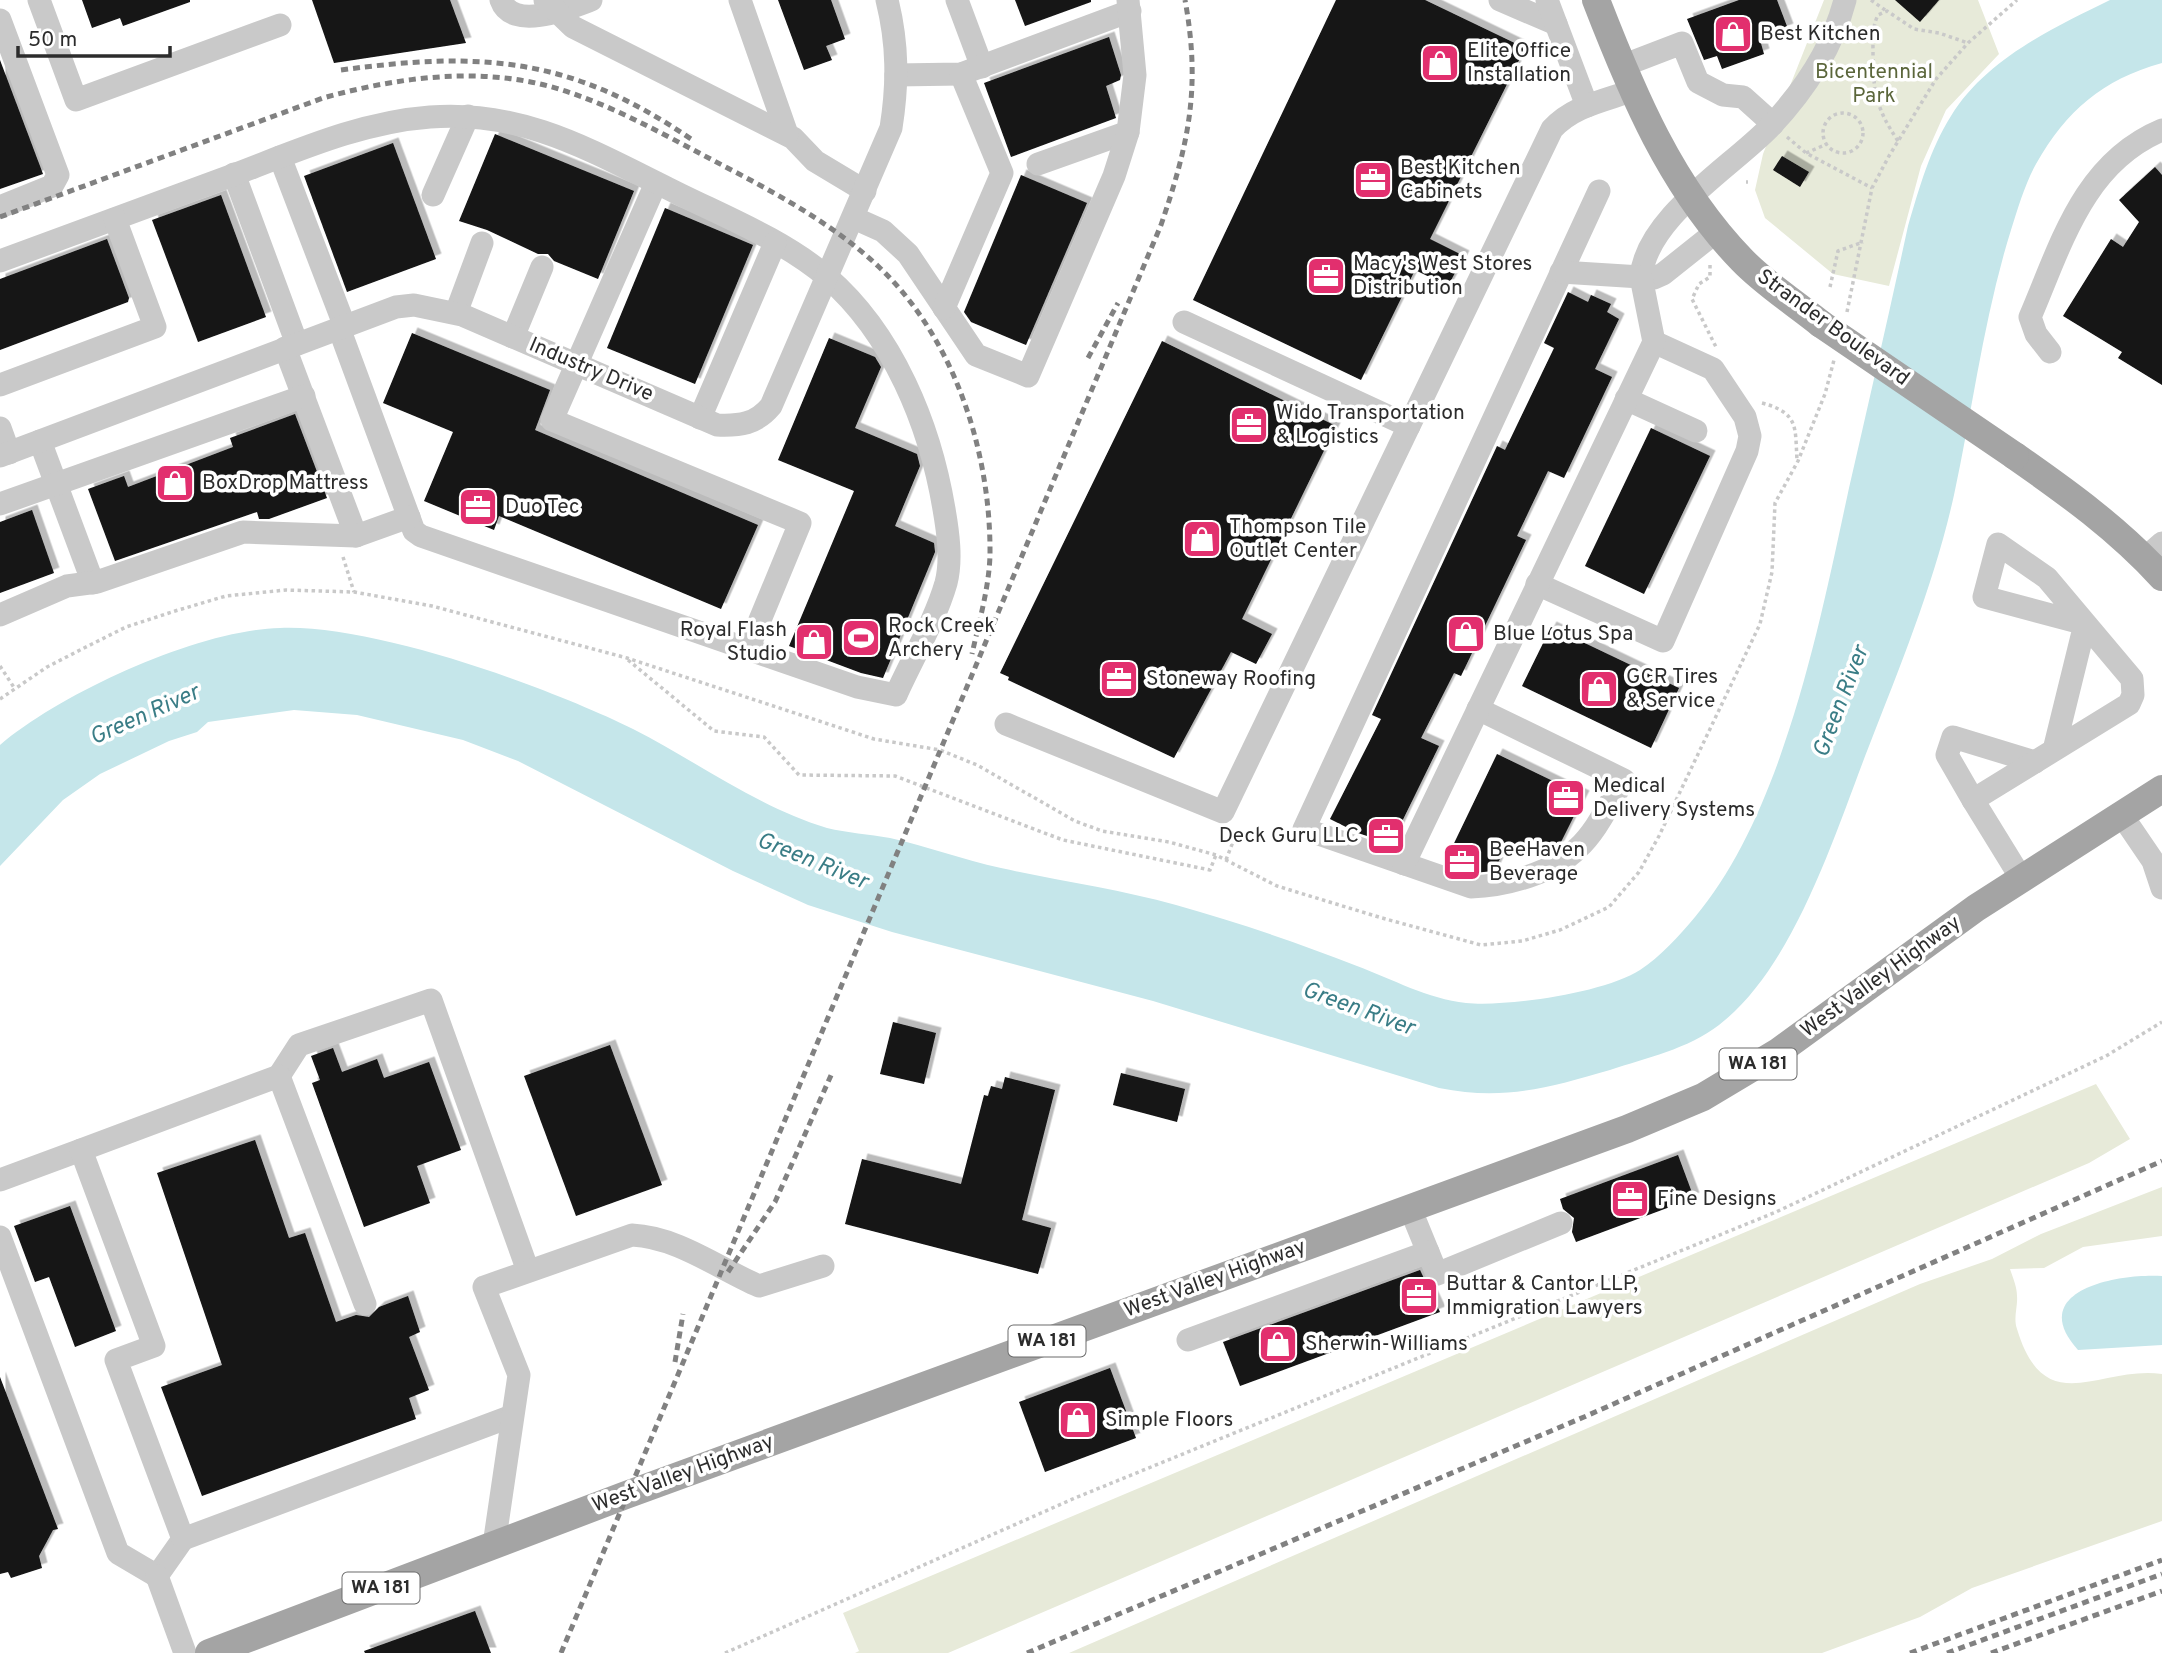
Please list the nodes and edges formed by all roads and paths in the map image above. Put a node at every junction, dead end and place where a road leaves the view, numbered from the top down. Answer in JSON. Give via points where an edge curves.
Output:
{"nodes":[{"id":1,"x":39,"y":0,"type":"edge"},
{"id":2,"x":501,"y":0,"type":"edge"},
{"id":3,"x":591,"y":0,"type":"edge"},
{"id":4,"x":740,"y":0,"type":"edge"},
{"id":5,"x":887,"y":0,"type":"edge"},
{"id":6,"x":957,"y":0,"type":"edge"},
{"id":7,"x":1500,"y":0,"type":"edge"},
{"id":8,"x":1546,"y":0,"type":"edge"},
{"id":9,"x":1825,"y":0,"type":"edge"},
{"id":10,"x":1845,"y":0,"type":"edge"},
{"id":11,"x":1871,"y":0,"type":"edge"},
{"id":12,"x":2017,"y":0,"type":"edge"},
{"id":13,"x":1603,"y":2,"type":"edge"},
{"id":14,"x":550,"y":6,"type":"edge"},
{"id":15,"x":1129,"y":6,"type":"edge"},
{"id":16,"x":1887,"y":11,"type":"junction"},
{"id":17,"x":0,"y":20,"type":"edge"},
{"id":18,"x":1839,"y":23,"type":"junction"},
{"id":19,"x":1556,"y":24,"type":"junction"},
{"id":20,"x":280,"y":25,"type":"dead end"},
{"id":21,"x":1968,"y":43,"type":"junction"},
{"id":22,"x":972,"y":71,"type":"junction"},
{"id":23,"x":896,"y":75,"type":"junction"},
{"id":24,"x":1627,"y":78,"type":"junction"},
{"id":25,"x":1587,"y":106,"type":"junction"},
{"id":26,"x":468,"y":116,"type":"junction"},
{"id":27,"x":1773,"y":124,"type":"junction"},
{"id":28,"x":2162,"y":130,"type":"edge"},
{"id":29,"x":1128,"y":132,"type":"junction"},
{"id":30,"x":787,"y":134,"type":"junction"},
{"id":31,"x":1898,"y":141,"type":"junction"},
{"id":32,"x":1827,"y":144,"type":"junction"},
{"id":33,"x":1805,"y":153,"type":"junction"},
{"id":34,"x":280,"y":157,"type":"junction"},
{"id":35,"x":1038,"y":164,"type":"dead end"},
{"id":36,"x":234,"y":174,"type":"junction"},
{"id":37,"x":656,"y":183,"type":"junction"},
{"id":38,"x":1872,"y":188,"type":"junction"},
{"id":39,"x":866,"y":191,"type":"junction"},
{"id":40,"x":1599,"y":191,"type":"dead end"},
{"id":41,"x":433,"y":195,"type":"dead end"},
{"id":42,"x":1690,"y":196,"type":"junction"},
{"id":43,"x":0,"y":207,"type":"edge"},
{"id":44,"x":854,"y":218,"type":"junction"},
{"id":45,"x":115,"y":219,"type":"junction"},
{"id":46,"x":1717,"y":232,"type":"junction"},
{"id":47,"x":1863,"y":242,"type":"junction"},
{"id":48,"x":482,"y":243,"type":"dead end"},
{"id":49,"x":775,"y":243,"type":"junction"},
{"id":50,"x":0,"y":261,"type":"edge"},
{"id":51,"x":542,"y":267,"type":"dead end"},
{"id":52,"x":1562,"y":272,"type":"junction"},
{"id":53,"x":1641,"y":277,"type":"junction"},
{"id":54,"x":828,"y":278,"type":"junction"},
{"id":55,"x":1830,"y":287,"type":"dead end"},
{"id":56,"x":1851,"y":300,"type":"dead end"},
{"id":57,"x":944,"y":308,"type":"junction"},
{"id":58,"x":456,"y":313,"type":"junction"},
{"id":59,"x":1184,"y":322,"type":"dead end"},
{"id":60,"x":342,"y":328,"type":"junction"},
{"id":61,"x":513,"y":337,"type":"junction"},
{"id":62,"x":1654,"y":342,"type":"junction"},
{"id":63,"x":291,"y":346,"type":"junction"},
{"id":64,"x":2050,"y":352,"type":"dead end"},
{"id":65,"x":575,"y":364,"type":"junction"},
{"id":66,"x":0,"y":385,"type":"edge"},
{"id":67,"x":304,"y":396,"type":"junction"},
{"id":68,"x":1626,"y":398,"type":"junction"},
{"id":69,"x":700,"y":418,"type":"junction"},
{"id":70,"x":1409,"y":426,"type":"junction"},
{"id":71,"x":0,"y":428,"type":"edge"},
{"id":72,"x":1696,"y":431,"type":"dead end"},
{"id":73,"x":40,"y":441,"type":"junction"},
{"id":74,"x":5,"y":454,"type":"edge"},
{"id":75,"x":56,"y":483,"type":"junction"},
{"id":76,"x":0,"y":504,"type":"edge"},
{"id":77,"x":409,"y":517,"type":"junction"},
{"id":78,"x":346,"y":535,"type":"junction"},
{"id":79,"x":2156,"y":559,"type":"edge"},
{"id":80,"x":93,"y":583,"type":"junction"},
{"id":81,"x":1537,"y":584,"type":"junction"},
{"id":82,"x":354,"y":592,"type":"dead end"},
{"id":83,"x":0,"y":615,"type":"edge"},
{"id":84,"x":748,"y":649,"type":"junction"},
{"id":85,"x":627,"y":659,"type":"dead end"},
{"id":86,"x":0,"y":666,"type":"edge"},
{"id":87,"x":15,"y":689,"type":"dead end"},
{"id":88,"x":1478,"y":709,"type":"junction"},
{"id":89,"x":1006,"y":724,"type":"dead end"},
{"id":90,"x":2054,"y":750,"type":"junction"},
{"id":91,"x":2035,"y":762,"type":"junction"},
{"id":92,"x":2162,"y":789,"type":"edge"},
{"id":93,"x":1973,"y":800,"type":"junction"},
{"id":94,"x":1223,"y":812,"type":"junction"},
{"id":95,"x":2121,"y":814,"type":"junction"},
{"id":96,"x":1216,"y":855,"type":"dead end"},
{"id":97,"x":1226,"y":860,"type":"dead end"},
{"id":98,"x":1404,"y":864,"type":"junction"},
{"id":99,"x":2160,"y":873,"type":"edge"},
{"id":100,"x":2021,"y":878,"type":"junction"},
{"id":101,"x":2162,"y":1022,"type":"edge"},
{"id":102,"x":279,"y":1076,"type":"junction"},
{"id":103,"x":81,"y":1150,"type":"junction"},
{"id":104,"x":0,"y":1180,"type":"edge"},
{"id":105,"x":1410,"y":1208,"type":"junction"},
{"id":106,"x":1561,"y":1223,"type":"dead end"},
{"id":107,"x":0,"y":1237,"type":"edge"},
{"id":108,"x":1428,"y":1252,"type":"junction"},
{"id":109,"x":823,"y":1266,"type":"dead end"},
{"id":110,"x":528,"y":1271,"type":"junction"},
{"id":111,"x":365,"y":1304,"type":"dead end"},
{"id":112,"x":1188,"y":1340,"type":"dead end"},
{"id":113,"x":512,"y":1416,"type":"junction"},
{"id":114,"x":183,"y":1539,"type":"junction"},
{"id":115,"x":494,"y":1545,"type":"junction"},
{"id":116,"x":157,"y":1576,"type":"junction"},
{"id":117,"x":186,"y":1653,"type":"edge"},
{"id":118,"x":209,"y":1653,"type":"edge"},
{"id":119,"x":725,"y":1653,"type":"edge"}],
"edges":[{"from":1,"to":20,"type":"street","via":[[76,100]]},
{"from":2,"to":14,"type":"street","via":[[516,14],[538,16]]},
{"from":3,"to":14,"type":"street"},
{"from":4,"to":30,"type":"street"},
{"from":5,"to":23,"type":"street","name":"Industry Drive"},
{"from":6,"to":22,"type":"street"},
{"from":7,"to":19,"type":"street"},
{"from":8,"to":19,"type":"street"},
{"from":9,"to":18,"type":"street"},
{"from":10,"to":18,"type":"street"},
{"from":11,"to":16,"type":"path"},
{"from":12,"to":21,"type":"path"},
{"from":13,"to":24,"type":"main road","name":"Strander Boulevard"},
{"from":14,"to":30,"type":"street","via":[[573,27]]},
{"from":15,"to":22,"type":"street"},
{"from":15,"to":29,"type":"street","via":[[1135,75]]},
{"from":16,"to":21,"type":"path","via":[[1914,29]]},
{"from":16,"to":31,"type":"path","via":[[1874,23],[1873,85],[1882,117]]},
{"from":17,"to":43,"type":"street","via":[[58,175],[52,186]]},
{"from":18,"to":27,"type":"street","via":[[1813,76]]},
{"from":19,"to":25,"type":"street"},
{"from":21,"to":31,"type":"path","via":[[1936,79]]},
{"from":22,"to":23,"type":"street"},
{"from":22,"to":57,"type":"street","via":[[1002,173]]},
{"from":23,"to":39,"type":"street","name":"Industry Drive","via":[[891,128]]},
{"from":24,"to":25,"type":"street"},
{"from":24,"to":27,"type":"street","via":[[1682,43],[1698,82],[1723,95],[1743,97]]},
{"from":24,"to":42,"type":"main road","name":"Strander Boulevard"},
{"from":25,"to":70,"type":"street","via":[[1563,117],[1552,129]]},
{"from":26,"to":34,"type":"street","via":[[428,117],[347,132]]},
{"from":26,"to":37,"type":"street","via":[[540,128]]},
{"from":26,"to":41,"type":"street"},
{"from":27,"to":33,"type":"path"},
{"from":27,"to":42,"type":"street"},
{"from":28,"to":64,"type":"street","via":[[2115,159],[2095,179],[2076,211],[2031,317],[2036,334]]},
{"from":29,"to":35,"type":"street"},
{"from":29,"to":57,"type":"street","via":[[1114,176],[1028,376],[976,355]]},
{"from":30,"to":39,"type":"street","via":[[815,161]]},
{"from":31,"to":38,"type":"path"},
{"from":32,"to":32,"type":"path","via":[[1836,152],[1852,152],[1862,140],[1862,125],[1850,114],[1835,115],[1824,126]]},
{"from":32,"to":33,"type":"path"},
{"from":33,"to":38,"type":"path"},
{"from":34,"to":36,"type":"street"},
{"from":34,"to":60,"type":"street"},
{"from":36,"to":45,"type":"street"},
{"from":36,"to":63,"type":"street"},
{"from":37,"to":49,"type":"street"},
{"from":37,"to":65,"type":"street"},
{"from":38,"to":47,"type":"path"},
{"from":39,"to":44,"type":"street","name":"Industry Drive"},
{"from":40,"to":52,"type":"street"},
{"from":42,"to":46,"type":"main road","name":"Strander Boulevard"},
{"from":42,"to":53,"type":"street","via":[[1647,250]]},
{"from":44,"to":54,"type":"street","name":"Industry Drive"},
{"from":44,"to":57,"type":"street","via":[[883,231],[908,254]]},
{"from":45,"to":50,"type":"street"},
{"from":45,"to":66,"type":"street","via":[[155,327]]},
{"from":46,"to":53,"type":"street","via":[[1663,274]]},
{"from":46,"to":79,"type":"main road","name":"Strander Boulevard","bridge":true,"via":[[1744,263],[1821,324],[2094,511]]},
{"from":47,"to":55,"type":"path","via":[[1838,251]]},
{"from":47,"to":56,"type":"path"},
{"from":48,"to":58,"type":"street"},
{"from":49,"to":54,"type":"street"},
{"from":49,"to":69,"type":"street"},
{"from":51,"to":61,"type":"street"},
{"from":52,"to":53,"type":"street"},
{"from":52,"to":98,"type":"street","via":[[1304,829]]},
{"from":53,"to":62,"type":"street"},
{"from":54,"to":69,"type":"street","name":"Industry Drive","via":[[771,406],[761,418],[735,426]]},
{"from":54,"to":84,"type":"street","via":[[867,320],[892,358],[920,418],[948,531],[946,582],[896,695],[857,687]]},
{"from":58,"to":60,"type":"street","name":"Industry Drive","via":[[414,305],[396,307]]},
{"from":58,"to":61,"type":"street","name":"Industry Drive"},
{"from":59,"to":70,"type":"street"},
{"from":60,"to":63,"type":"street","name":"Industry Drive"},
{"from":60,"to":77,"type":"street"},
{"from":61,"to":65,"type":"street","name":"Industry Drive"},
{"from":62,"to":68,"type":"street"},
{"from":62,"to":81,"type":"street","via":[[1713,369],[1745,416],[1749,436],[1747,451],[1663,640]]},
{"from":63,"to":67,"type":"street"},
{"from":63,"to":73,"type":"street","name":"Industry Drive"},
{"from":65,"to":69,"type":"street","name":"Industry Drive"},
{"from":65,"to":84,"type":"street","via":[[552,420],[800,523]]},
{"from":67,"to":75,"type":"street"},
{"from":67,"to":78,"type":"street"},
{"from":68,"to":72,"type":"street"},
{"from":68,"to":81,"type":"street"},
{"from":70,"to":94,"type":"street"},
{"from":71,"to":74,"type":"street"},
{"from":73,"to":74,"type":"street","name":"Industry Drive"},
{"from":73,"to":75,"type":"street"},
{"from":75,"to":76,"type":"street"},
{"from":75,"to":80,"type":"street"},
{"from":77,"to":78,"type":"street"},
{"from":77,"to":84,"type":"street","via":[[421,536]]},
{"from":78,"to":80,"type":"street","via":[[243,532]]},
{"from":78,"to":82,"type":"path"},
{"from":80,"to":83,"type":"street","via":[[67,586]]},
{"from":81,"to":88,"type":"street"},
{"from":85,"to":96,"type":"path","via":[[714,731],[764,737],[799,775],[895,776],[1063,840],[1210,870]]},
{"from":86,"to":87,"type":"path"},
{"from":88,"to":98,"type":"street"},
{"from":88,"to":98,"type":"street","via":[[1624,780],[1579,848],[1552,866],[1499,884],[1471,887]]},
{"from":89,"to":94,"type":"street"},
{"from":90,"to":90,"type":"street","via":[[2085,624],[2133,679],[2133,695],[2129,704]]},
{"from":90,"to":91,"type":"street"},
{"from":91,"to":93,"type":"street"},
{"from":91,"to":93,"type":"street","via":[[1953,737],[1947,755]]},
{"from":92,"to":95,"type":"main road","name":"West Valley Highway","number":"WA 181"},
{"from":93,"to":100,"type":"street"},
{"from":94,"to":97,"type":"path","via":[[1236,834]]},
{"from":95,"to":99,"type":"street"},
{"from":95,"to":100,"type":"main road","name":"West Valley Highway","number":"WA 181"},
{"from":100,"to":105,"type":"main road","name":"West Valley Highway","number":"WA 181","via":[[1778,1052],[1703,1097]]},
{"from":101,"to":119,"type":"path","via":[[2106,1056],[1776,1212],[1075,1498]]},
{"from":102,"to":103,"type":"street"},
{"from":102,"to":110,"type":"street","via":[[299,1045],[431,1000]]},
{"from":102,"to":111,"type":"street"},
{"from":103,"to":104,"type":"street"},
{"from":103,"to":114,"type":"street","via":[[154,1346],[116,1360]]},
{"from":105,"to":108,"type":"street"},
{"from":105,"to":115,"type":"main road","name":"West Valley Highway","number":"WA 181"},
{"from":106,"to":108,"type":"street","via":[[1437,1274]]},
{"from":107,"to":116,"type":"street","via":[[118,1553]]},
{"from":108,"to":112,"type":"street"},
{"from":109,"to":110,"type":"street","via":[[759,1286],[682,1248],[650,1236],[632,1236]]},
{"from":110,"to":113,"type":"street","via":[[484,1287],[519,1375]]},
{"from":113,"to":114,"type":"street"},
{"from":113,"to":115,"type":"street"},
{"from":114,"to":116,"type":"street"},
{"from":115,"to":118,"type":"main road","name":"West Valley Highway","number":"WA 181"},
{"from":116,"to":117,"type":"street"}]}
